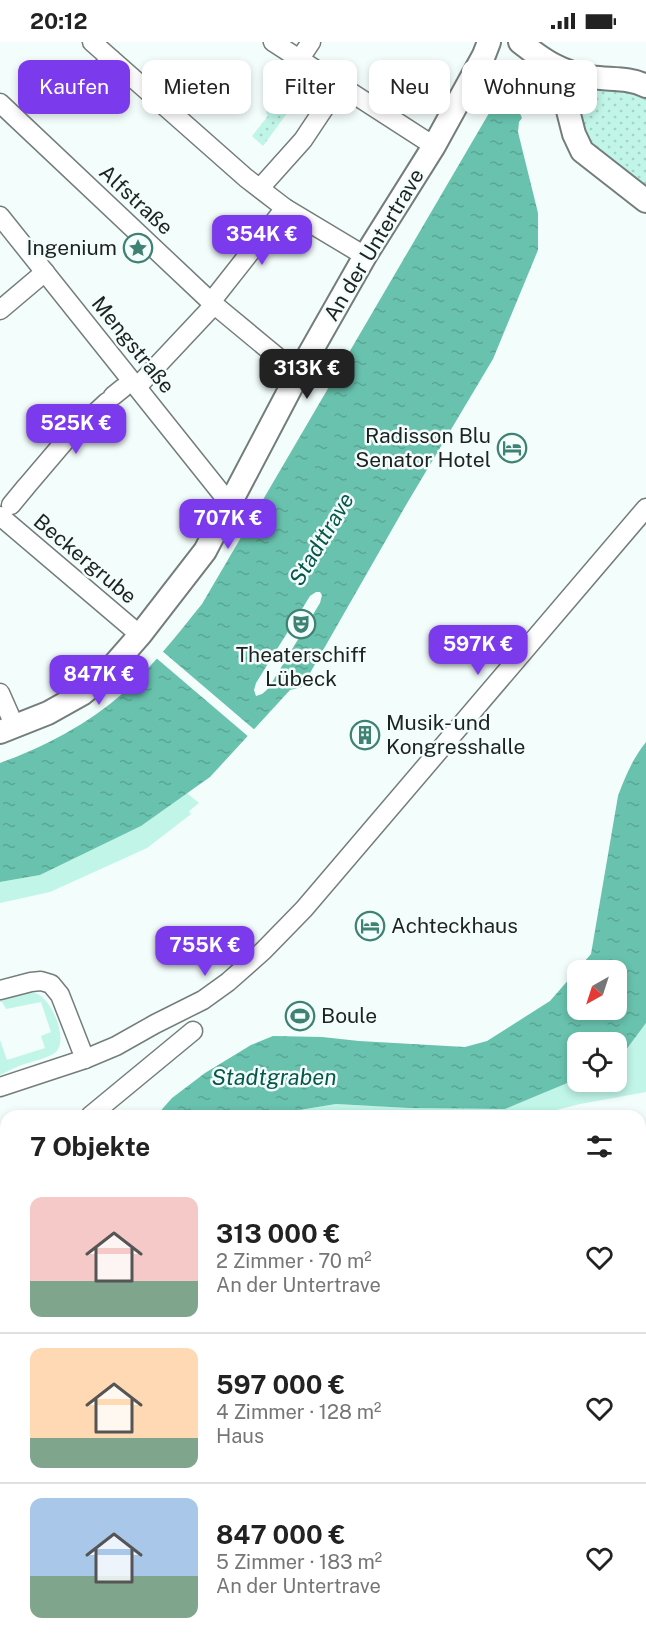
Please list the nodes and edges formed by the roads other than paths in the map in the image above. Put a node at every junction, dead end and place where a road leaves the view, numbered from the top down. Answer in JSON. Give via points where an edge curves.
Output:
{"nodes":[{"id":1,"x":92,"y":42,"type":"edge"},
{"id":2,"x":273,"y":42,"type":"edge"},
{"id":3,"x":311,"y":42,"type":"edge"},
{"id":4,"x":489,"y":42,"type":"edge"},
{"id":5,"x":519,"y":42,"type":"edge"},
{"id":6,"x":111,"y":59,"type":"joint"},
{"id":7,"x":298,"y":60,"type":"joint"},
{"id":8,"x":542,"y":60,"type":"edge"},
{"id":9,"x":597,"y":77,"type":"edge"},
{"id":10,"x":646,"y":86,"type":"edge"},
{"id":11,"x":357,"y":97,"type":"edge"},
{"id":12,"x":0,"y":103,"type":"edge"},
{"id":13,"x":320,"y":114,"type":"edge"},
{"id":14,"x":569,"y":114,"type":"edge"},
{"id":15,"x":434,"y":146,"type":"junction"},
{"id":16,"x":260,"y":188,"type":"junction"},
{"id":17,"x":646,"y":201,"type":"edge"},
{"id":18,"x":285,"y":207,"type":"junction"},
{"id":19,"x":0,"y":216,"type":"edge"},
{"id":20,"x":365,"y":256,"type":"junction"},
{"id":21,"x":45,"y":272,"type":"junction"},
{"id":22,"x":212,"y":304,"type":"junction"},
{"id":23,"x":0,"y":310,"type":"edge"},
{"id":24,"x":298,"y":374,"type":"junction"},
{"id":25,"x":119,"y":392,"type":"junction"},
{"id":26,"x":230,"y":504,"type":"junction"},
{"id":27,"x":646,"y":508,"type":"edge"},
{"id":28,"x":5,"y":511,"type":"edge"},
{"id":29,"x":140,"y":635,"type":"junction"},
{"id":30,"x":0,"y":693,"type":"edge"},
{"id":31,"x":8,"y":729,"type":"edge"},
{"id":32,"x":0,"y":990,"type":"edge"},
{"id":33,"x":193,"y":1031,"type":"dead end"},
{"id":34,"x":85,"y":1059,"type":"junction"},
{"id":35,"x":0,"y":1087,"type":"edge"},
{"id":36,"x":98,"y":1110,"type":"edge"}],
"edges":[{"from":1,"to":6,"type":"street"},
{"from":2,"to":7,"type":"street"},
{"from":3,"to":7,"type":"street"},
{"from":4,"to":15,"type":"main road","name":"An der Untertrave"},
{"from":5,"to":8,"type":"main road"},
{"from":6,"to":16,"type":"street"},
{"from":9,"to":10,"type":"main road","via":[[636,81]]},
{"from":11,"to":15,"type":"street"},
{"from":12,"to":22,"type":"street","name":"Alfstraße"},
{"from":13,"to":16,"type":"street"},
{"from":14,"to":17,"type":"main road","via":[[582,151]]},
{"from":15,"to":20,"type":"main road","name":"An der Untertrave"},
{"from":16,"to":18,"type":"street"},
{"from":18,"to":20,"type":"street"},
{"from":18,"to":22,"type":"street"},
{"from":19,"to":21,"type":"street","name":"Mengstraße"},
{"from":20,"to":24,"type":"main road","name":"An der Untertrave"},
{"from":21,"to":23,"type":"street"},
{"from":21,"to":25,"type":"street","name":"Mengstraße"},
{"from":22,"to":24,"type":"street","name":"Alfstraße"},
{"from":22,"to":25,"type":"street"},
{"from":24,"to":26,"type":"main road","name":"An der Untertrave"},
{"from":25,"to":26,"type":"street","name":"Mengstraße"},
{"from":25,"to":28,"type":"street","via":[[65,441]]},
{"from":26,"to":29,"type":"main road","name":"An der Untertrave","via":[[205,551]]},
{"from":27,"to":34,"type":"street","via":[[304,909],[263,951],[204,1000]]},
{"from":28,"to":29,"type":"street","name":"Beckergrube"},
{"from":29,"to":31,"type":"main road","name":"An der Untertrave","via":[[105,675],[82,694]]},
{"from":30,"to":31,"type":"street"},
{"from":32,"to":34,"type":"street","via":[[31,982],[51,984],[60,995]]},
{"from":33,"to":36,"type":"street"},
{"from":34,"to":35,"type":"street"}]}
